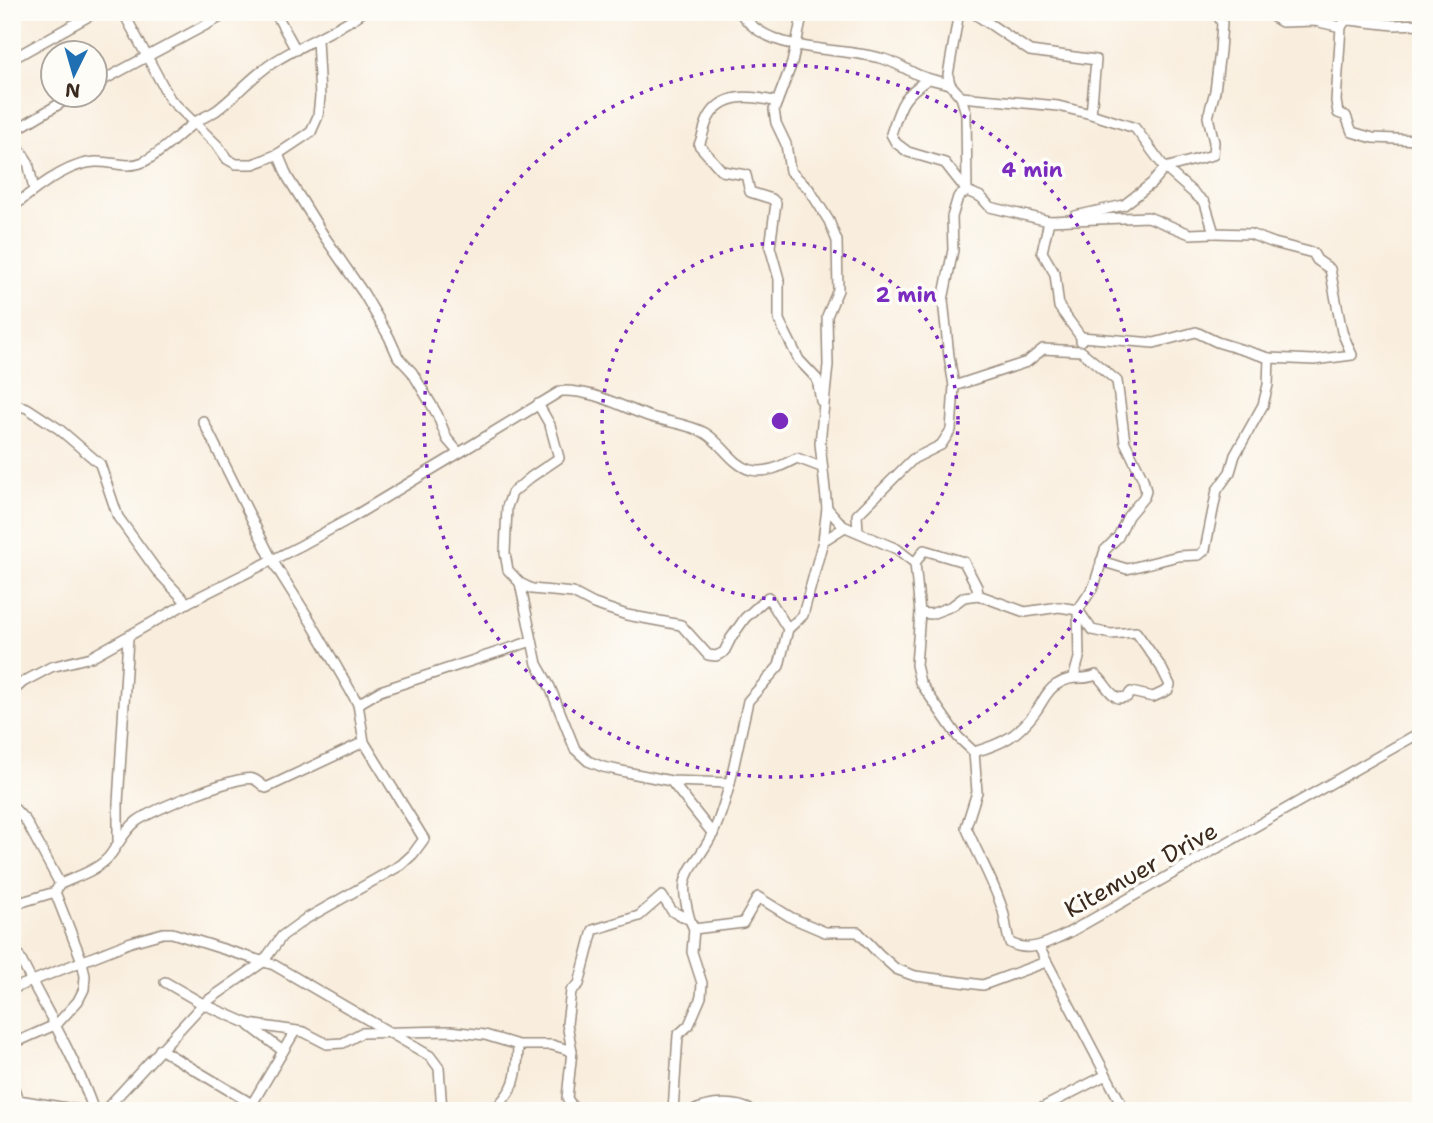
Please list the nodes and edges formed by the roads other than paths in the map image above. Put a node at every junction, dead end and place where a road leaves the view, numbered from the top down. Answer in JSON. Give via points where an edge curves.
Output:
{"nodes":[{"id":1,"x":96,"y":12,"type":"edge"},
{"id":2,"x":122,"y":12,"type":"edge"},
{"id":3,"x":230,"y":12,"type":"edge"},
{"id":4,"x":275,"y":12,"type":"edge"},
{"id":5,"x":363,"y":12,"type":"edge"},
{"id":6,"x":740,"y":12,"type":"edge"},
{"id":7,"x":803,"y":12,"type":"edge"},
{"id":8,"x":959,"y":12,"type":"edge"},
{"id":9,"x":972,"y":12,"type":"edge"},
{"id":10,"x":1216,"y":12,"type":"edge"},
{"id":11,"x":1265,"y":12,"type":"edge"},
{"id":12,"x":1346,"y":20,"type":"edge"},
{"id":13,"x":1421,"y":24,"type":"edge"},
{"id":14,"x":317,"y":39,"type":"junction"},
{"id":15,"x":797,"y":45,"type":"junction"},
{"id":16,"x":296,"y":50,"type":"junction"},
{"id":17,"x":145,"y":57,"type":"junction"},
{"id":18,"x":12,"y":59,"type":"edge"},
{"id":19,"x":108,"y":77,"type":"edge"},
{"id":20,"x":928,"y":79,"type":"junction"},
{"id":21,"x":950,"y":84,"type":"junction"},
{"id":22,"x":961,"y":97,"type":"junction"},
{"id":23,"x":777,"y":102,"type":"junction"},
{"id":24,"x":52,"y":108,"type":"edge"},
{"id":25,"x":1091,"y":114,"type":"junction"},
{"id":26,"x":194,"y":123,"type":"junction"},
{"id":27,"x":12,"y":132,"type":"edge"},
{"id":28,"x":12,"y":137,"type":"edge"},
{"id":29,"x":1421,"y":142,"type":"edge"},
{"id":30,"x":278,"y":154,"type":"junction"},
{"id":31,"x":1165,"y":168,"type":"junction"},
{"id":32,"x":34,"y":190,"type":"junction"},
{"id":33,"x":967,"y":191,"type":"junction"},
{"id":34,"x":12,"y":205,"type":"edge"},
{"id":35,"x":1049,"y":221,"type":"junction"},
{"id":36,"x":1213,"y":233,"type":"junction"},
{"id":37,"x":1081,"y":337,"type":"junction"},
{"id":38,"x":1082,"y":351,"type":"junction"},
{"id":39,"x":1269,"y":358,"type":"junction"},
{"id":40,"x":954,"y":386,"type":"junction"},
{"id":41,"x":12,"y":404,"type":"edge"},
{"id":42,"x":538,"y":404,"type":"junction"},
{"id":43,"x":823,"y":410,"type":"junction"},
{"id":44,"x":203,"y":421,"type":"dead end"},
{"id":45,"x":459,"y":453,"type":"junction"},
{"id":46,"x":821,"y":467,"type":"junction"},
{"id":47,"x":827,"y":508,"type":"junction"},
{"id":48,"x":845,"y":527,"type":"junction"},
{"id":49,"x":858,"y":532,"type":"junction"},
{"id":50,"x":823,"y":541,"type":"junction"},
{"id":51,"x":272,"y":560,"type":"junction"},
{"id":52,"x":1101,"y":561,"type":"junction"},
{"id":53,"x":915,"y":563,"type":"junction"},
{"id":54,"x":520,"y":583,"type":"junction"},
{"id":55,"x":978,"y":595,"type":"junction"},
{"id":56,"x":187,"y":603,"type":"junction"},
{"id":57,"x":1078,"y":610,"type":"junction"},
{"id":58,"x":920,"y":613,"type":"junction"},
{"id":59,"x":788,"y":629,"type":"junction"},
{"id":60,"x":128,"y":638,"type":"junction"},
{"id":61,"x":532,"y":641,"type":"junction"},
{"id":62,"x":1074,"y":676,"type":"junction"},
{"id":63,"x":12,"y":692,"type":"edge"},
{"id":64,"x":358,"y":704,"type":"junction"},
{"id":65,"x":1421,"y":732,"type":"edge"},
{"id":66,"x":364,"y":741,"type":"junction"},
{"id":67,"x":974,"y":752,"type":"junction"},
{"id":68,"x":671,"y":781,"type":"junction"},
{"id":69,"x":730,"y":783,"type":"junction"},
{"id":70,"x":15,"y":811,"type":"edge"},
{"id":71,"x":713,"y":834,"type":"junction"},
{"id":72,"x":118,"y":840,"type":"junction"},
{"id":73,"x":57,"y":888,"type":"junction"},
{"id":74,"x":12,"y":905,"type":"edge"},
{"id":75,"x":692,"y":924,"type":"junction"},
{"id":76,"x":12,"y":942,"type":"edge"},
{"id":77,"x":1039,"y":947,"type":"junction"},
{"id":78,"x":82,"y":961,"type":"junction"},
{"id":79,"x":263,"y":962,"type":"junction"},
{"id":80,"x":1046,"y":962,"type":"junction"},
{"id":81,"x":30,"y":980,"type":"junction"},
{"id":82,"x":166,"y":982,"type":"dead end"},
{"id":83,"x":12,"y":989,"type":"edge"},
{"id":84,"x":203,"y":1004,"type":"junction"},
{"id":85,"x":57,"y":1024,"type":"junction"},
{"id":86,"x":249,"y":1024,"type":"junction"},
{"id":87,"x":295,"y":1031,"type":"junction"},
{"id":88,"x":388,"y":1032,"type":"junction"},
{"id":89,"x":12,"y":1044,"type":"edge"},
{"id":90,"x":518,"y":1045,"type":"junction"},
{"id":91,"x":160,"y":1049,"type":"junction"},
{"id":92,"x":283,"y":1051,"type":"junction"},
{"id":93,"x":572,"y":1051,"type":"junction"},
{"id":94,"x":1106,"y":1075,"type":"junction"},
{"id":95,"x":12,"y":1083,"type":"edge"},
{"id":96,"x":15,"y":1100,"type":"edge"},
{"id":97,"x":746,"y":1109,"type":"edge"},
{"id":98,"x":85,"y":1111,"type":"edge"},
{"id":99,"x":94,"y":1111,"type":"edge"},
{"id":100,"x":104,"y":1111,"type":"edge"},
{"id":101,"x":442,"y":1111,"type":"edge"},
{"id":102,"x":493,"y":1111,"type":"edge"},
{"id":103,"x":575,"y":1111,"type":"edge"},
{"id":104,"x":673,"y":1111,"type":"edge"},
{"id":105,"x":693,"y":1111,"type":"edge"},
{"id":106,"x":1037,"y":1111,"type":"edge"},
{"id":107,"x":1125,"y":1111,"type":"edge"}],
"edges":[{"from":1,"to":18,"type":"street"},
{"from":2,"to":17,"type":"street"},
{"from":3,"to":17,"type":"street"},
{"from":4,"to":16,"type":"street"},
{"from":5,"to":14,"type":"street"},
{"from":6,"to":15,"type":"street","via":[[760,33]]},
{"from":7,"to":15,"type":"street"},
{"from":8,"to":21,"type":"street","via":[[948,71]]},
{"from":9,"to":25,"type":"street","via":[[1030,51],[1096,60]]},
{"from":10,"to":31,"type":"street","via":[[1222,23],[1208,117],[1213,155]]},
{"from":11,"to":12,"type":"street","via":[[1282,22]]},
{"from":12,"to":13,"type":"street"},
{"from":12,"to":29,"type":"street","via":[[1338,113],[1346,116],[1352,132]]},
{"from":14,"to":16,"type":"street"},
{"from":14,"to":30,"type":"street","via":[[318,116],[311,131]]},
{"from":15,"to":20,"type":"street","via":[[877,57]]},
{"from":15,"to":23,"type":"street"},
{"from":16,"to":26,"type":"street"},
{"from":17,"to":19,"type":"street"},
{"from":17,"to":26,"type":"street","via":[[170,99]]},
{"from":20,"to":21,"type":"street"},
{"from":20,"to":33,"type":"street","via":[[909,92],[891,134],[908,152],[945,163]]},
{"from":21,"to":22,"type":"street"},
{"from":22,"to":25,"type":"street","via":[[1058,106]]},
{"from":22,"to":33,"type":"street","via":[[966,113]]},
{"from":23,"to":43,"type":"street","via":[[774,119],[786,144],[790,171],[808,189],[837,241],[838,290],[827,316]]},
{"from":23,"to":43,"type":"street","via":[[747,95],[731,100],[710,115],[699,145],[722,171],[746,174],[750,192],[776,203],[770,247],[779,279],[779,320],[799,360],[817,379]]},
{"from":24,"to":27,"type":"street"},
{"from":25,"to":31,"type":"street","via":[[1135,128]]},
{"from":26,"to":30,"type":"street","via":[[236,164],[253,164]]},
{"from":26,"to":32,"type":"street","via":[[141,163],[83,163]]},
{"from":28,"to":32,"type":"street","via":[[28,162]]},
{"from":30,"to":45,"type":"street","via":[[288,178],[365,294],[398,357],[412,372]]},
{"from":31,"to":35,"type":"street","via":[[1124,205]]},
{"from":31,"to":36,"type":"street","via":[[1205,203]]},
{"from":32,"to":34,"type":"street"},
{"from":33,"to":35,"type":"street","via":[[990,207]]},
{"from":33,"to":40,"type":"street","via":[[958,197],[952,217],[953,250],[943,300]]},
{"from":35,"to":36,"type":"street","via":[[1148,217],[1191,234]]},
{"from":35,"to":37,"type":"street","via":[[1042,252],[1055,274],[1059,307]]},
{"from":36,"to":39,"type":"street","via":[[1250,234],[1313,253],[1330,269],[1342,332],[1352,355],[1314,360]]},
{"from":37,"to":38,"type":"street"},
{"from":37,"to":39,"type":"street","via":[[1154,342],[1196,332]]},
{"from":38,"to":40,"type":"street","via":[[1043,349],[1027,362]]},
{"from":38,"to":52,"type":"street","via":[[1117,381],[1125,442],[1146,491]]},
{"from":39,"to":52,"type":"street","via":[[1263,405],[1217,490],[1205,550],[1127,569]]},
{"from":40,"to":49,"type":"street","via":[[951,430],[945,440],[913,459],[864,507],[857,515]]},
{"from":41,"to":56,"type":"street","via":[[27,408],[59,429],[100,464],[118,516],[157,571]]},
{"from":42,"to":45,"type":"street"},
{"from":42,"to":46,"type":"street","via":[[561,391],[593,394],[705,433],[750,470],[772,470],[797,458]]},
{"from":42,"to":54,"type":"street","via":[[550,425],[559,458],[512,493],[507,507],[505,553],[508,570]]},
{"from":43,"to":46,"type":"street"},
{"from":44,"to":51,"type":"street"},
{"from":45,"to":51,"type":"street"},
{"from":46,"to":47,"type":"street"},
{"from":47,"to":48,"type":"street"},
{"from":47,"to":50,"type":"street"},
{"from":48,"to":49,"type":"street"},
{"from":48,"to":50,"type":"street"},
{"from":49,"to":53,"type":"street","via":[[897,549]]},
{"from":50,"to":59,"type":"street","via":[[803,615]]},
{"from":51,"to":56,"type":"street"},
{"from":51,"to":64,"type":"street"},
{"from":52,"to":57,"type":"street","via":[[1094,586]]},
{"from":53,"to":55,"type":"street","via":[[924,550],[964,562]]},
{"from":53,"to":58,"type":"street"},
{"from":54,"to":59,"type":"street","via":[[532,589],[572,593],[626,615],[681,625],[708,655],[724,652],[746,618],[768,597]]},
{"from":54,"to":61,"type":"street"},
{"from":55,"to":57,"type":"street","via":[[1025,612],[1059,607]]},
{"from":55,"to":58,"type":"street","via":[[931,614]]},
{"from":56,"to":60,"type":"street"},
{"from":57,"to":62,"type":"street","via":[[1079,658]]},
{"from":57,"to":62,"type":"street","via":[[1092,630],[1136,632],[1170,687],[1153,697],[1131,692],[1118,698],[1097,675]]},
{"from":58,"to":67,"type":"street","via":[[916,665],[920,682],[958,737]]},
{"from":59,"to":69,"type":"street","via":[[779,666],[748,701]]},
{"from":60,"to":63,"type":"street","via":[[91,657],[51,667]]},
{"from":60,"to":72,"type":"street"},
{"from":61,"to":64,"type":"street","via":[[380,691]]},
{"from":61,"to":68,"type":"street","via":[[537,664],[575,749],[603,767]]},
{"from":62,"to":67,"type":"street","via":[[1053,686],[1010,739]]},
{"from":64,"to":66,"type":"street"},
{"from":65,"to":77,"type":"street","name":"Kitemuer Drive"},
{"from":66,"to":72,"type":"street","via":[[266,788],[253,779],[240,778],[173,803],[137,821]]},
{"from":66,"to":79,"type":"street","via":[[424,839],[401,865],[282,936]]},
{"from":67,"to":77,"type":"street","via":[[977,792],[966,827],[1004,913],[1010,943],[1020,949]]},
{"from":68,"to":69,"type":"street"},
{"from":68,"to":71,"type":"street"},
{"from":69,"to":71,"type":"street"},
{"from":70,"to":73,"type":"street"},
{"from":71,"to":75,"type":"street","via":[[687,874],[683,895]]},
{"from":72,"to":73,"type":"street","via":[[110,857]]},
{"from":73,"to":74,"type":"street"},
{"from":73,"to":78,"type":"street"},
{"from":75,"to":80,"type":"street","via":[[743,923],[758,897],[825,932],[858,932],[896,969],[915,976],[983,985]]},
{"from":75,"to":93,"type":"street","via":[[672,911],[662,896],[639,916],[593,930],[579,984],[571,991],[567,1024]]},
{"from":75,"to":104,"type":"street","via":[[701,997],[689,1025],[678,1035]]},
{"from":76,"to":81,"type":"street"},
{"from":77,"to":80,"type":"street"},
{"from":78,"to":79,"type":"street","via":[[131,942],[172,933]]},
{"from":78,"to":81,"type":"street"},
{"from":78,"to":85,"type":"street","via":[[84,989]]},
{"from":79,"to":84,"type":"street"},
{"from":79,"to":88,"type":"street"},
{"from":80,"to":94,"type":"street"},
{"from":81,"to":83,"type":"street"},
{"from":81,"to":85,"type":"street"},
{"from":82,"to":84,"type":"street"},
{"from":84,"to":86,"type":"street"},
{"from":84,"to":91,"type":"street"},
{"from":85,"to":89,"type":"street"},
{"from":85,"to":99,"type":"street"},
{"from":86,"to":87,"type":"street"},
{"from":86,"to":92,"type":"street"},
{"from":87,"to":88,"type":"street","via":[[327,1044],[343,1044],[361,1033]]},
{"from":87,"to":92,"type":"street"},
{"from":88,"to":90,"type":"street","via":[[450,1031]]},
{"from":88,"to":101,"type":"street","via":[[430,1056],[439,1068]]},
{"from":90,"to":93,"type":"street","via":[[552,1045]]},
{"from":90,"to":102,"type":"street","via":[[510,1093]]},
{"from":91,"to":92,"type":"street","via":[[253,1104]]},
{"from":91,"to":100,"type":"street"},
{"from":93,"to":103,"type":"street","via":[[567,1098]]},
{"from":94,"to":106,"type":"street"},
{"from":94,"to":107,"type":"street"},
{"from":95,"to":96,"type":"street"},
{"from":96,"to":98,"type":"street"},
{"from":97,"to":105,"type":"street","via":[[706,1105]]}]}
